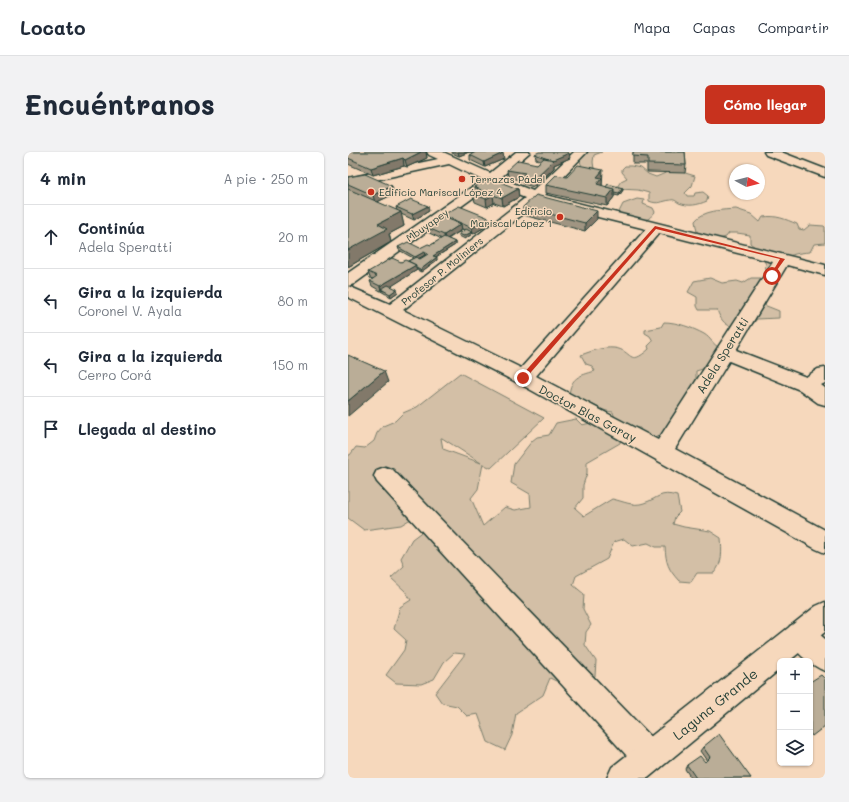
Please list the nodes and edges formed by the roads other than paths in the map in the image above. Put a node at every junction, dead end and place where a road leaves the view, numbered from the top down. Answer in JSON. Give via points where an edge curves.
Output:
{"nodes":[{"id":1,"x":433,"y":152,"type":"edge"},
{"id":2,"x":524,"y":152,"type":"edge"},
{"id":3,"x":581,"y":152,"type":"edge"},
{"id":4,"x":770,"y":152,"type":"edge"},
{"id":5,"x":800,"y":152,"type":"edge"},
{"id":6,"x":782,"y":157,"type":"junction"},
{"id":7,"x":450,"y":160,"type":"junction"},
{"id":8,"x":825,"y":173,"type":"edge"},
{"id":9,"x":491,"y":179,"type":"junction"},
{"id":10,"x":348,"y":182,"type":"edge"},
{"id":11,"x":535,"y":197,"type":"junction"},
{"id":12,"x":655,"y":228,"type":"junction"},
{"id":13,"x":783,"y":259,"type":"junction"},
{"id":14,"x":825,"y":270,"type":"edge"},
{"id":15,"x":348,"y":281,"type":"edge"},
{"id":16,"x":348,"y":291,"type":"edge"},
{"id":17,"x":392,"y":311,"type":"junction"},
{"id":18,"x":724,"y":352,"type":"junction"},
{"id":19,"x":825,"y":374,"type":"edge"},
{"id":20,"x":523,"y":378,"type":"junction"},
{"id":21,"x":807,"y":386,"type":"junction"},
{"id":22,"x":825,"y":398,"type":"edge"},
{"id":23,"x":662,"y":452,"type":"junction"},
{"id":24,"x":385,"y":476,"type":"dead end"},
{"id":25,"x":825,"y":542,"type":"edge"},
{"id":26,"x":825,"y":615,"type":"edge"},
{"id":27,"x":800,"y":635,"type":"junction"},
{"id":28,"x":825,"y":657,"type":"edge"},
{"id":29,"x":649,"y":757,"type":"junction"},
{"id":30,"x":623,"y":778,"type":"edge"}],
"edges":[{"from":1,"to":7,"type":"street"},
{"from":2,"to":9,"type":"street","name":"Mbuyapey"},
{"from":3,"to":11,"type":"street","name":"Profesor P. Moliniers"},
{"from":4,"to":6,"type":"street"},
{"from":5,"to":6,"type":"street"},
{"from":6,"to":8,"type":"street"},
{"from":7,"to":9,"type":"street"},
{"from":7,"to":10,"type":"street"},
{"from":9,"to":11,"type":"street"},
{"from":9,"to":15,"type":"street","name":"Mbuyapey"},
{"from":11,"to":12,"type":"street"},
{"from":11,"to":17,"type":"street","name":"Profesor P. Moliniers"},
{"from":12,"to":13,"type":"street"},
{"from":12,"to":20,"type":"street"},
{"from":13,"to":14,"type":"street"},
{"from":13,"to":18,"type":"street","name":"Adela Speratti"},
{"from":16,"to":17,"type":"street","name":"Doctor Blas Garay"},
{"from":17,"to":20,"type":"street","name":"Doctor Blas Garay"},
{"from":18,"to":21,"type":"street"},
{"from":18,"to":23,"type":"street","name":"Adela Speratti"},
{"from":19,"to":21,"type":"street"},
{"from":20,"to":23,"type":"street","name":"Doctor Blas Garay"},
{"from":21,"to":22,"type":"street"},
{"from":23,"to":25,"type":"street","name":"Doctor Blas Garay"},
{"from":24,"to":29,"type":"street"},
{"from":26,"to":27,"type":"street","name":"Laguna Grande"},
{"from":27,"to":28,"type":"street"},
{"from":27,"to":29,"type":"street","name":"Laguna Grande"},
{"from":29,"to":30,"type":"street","name":"Laguna Grande"}]}
